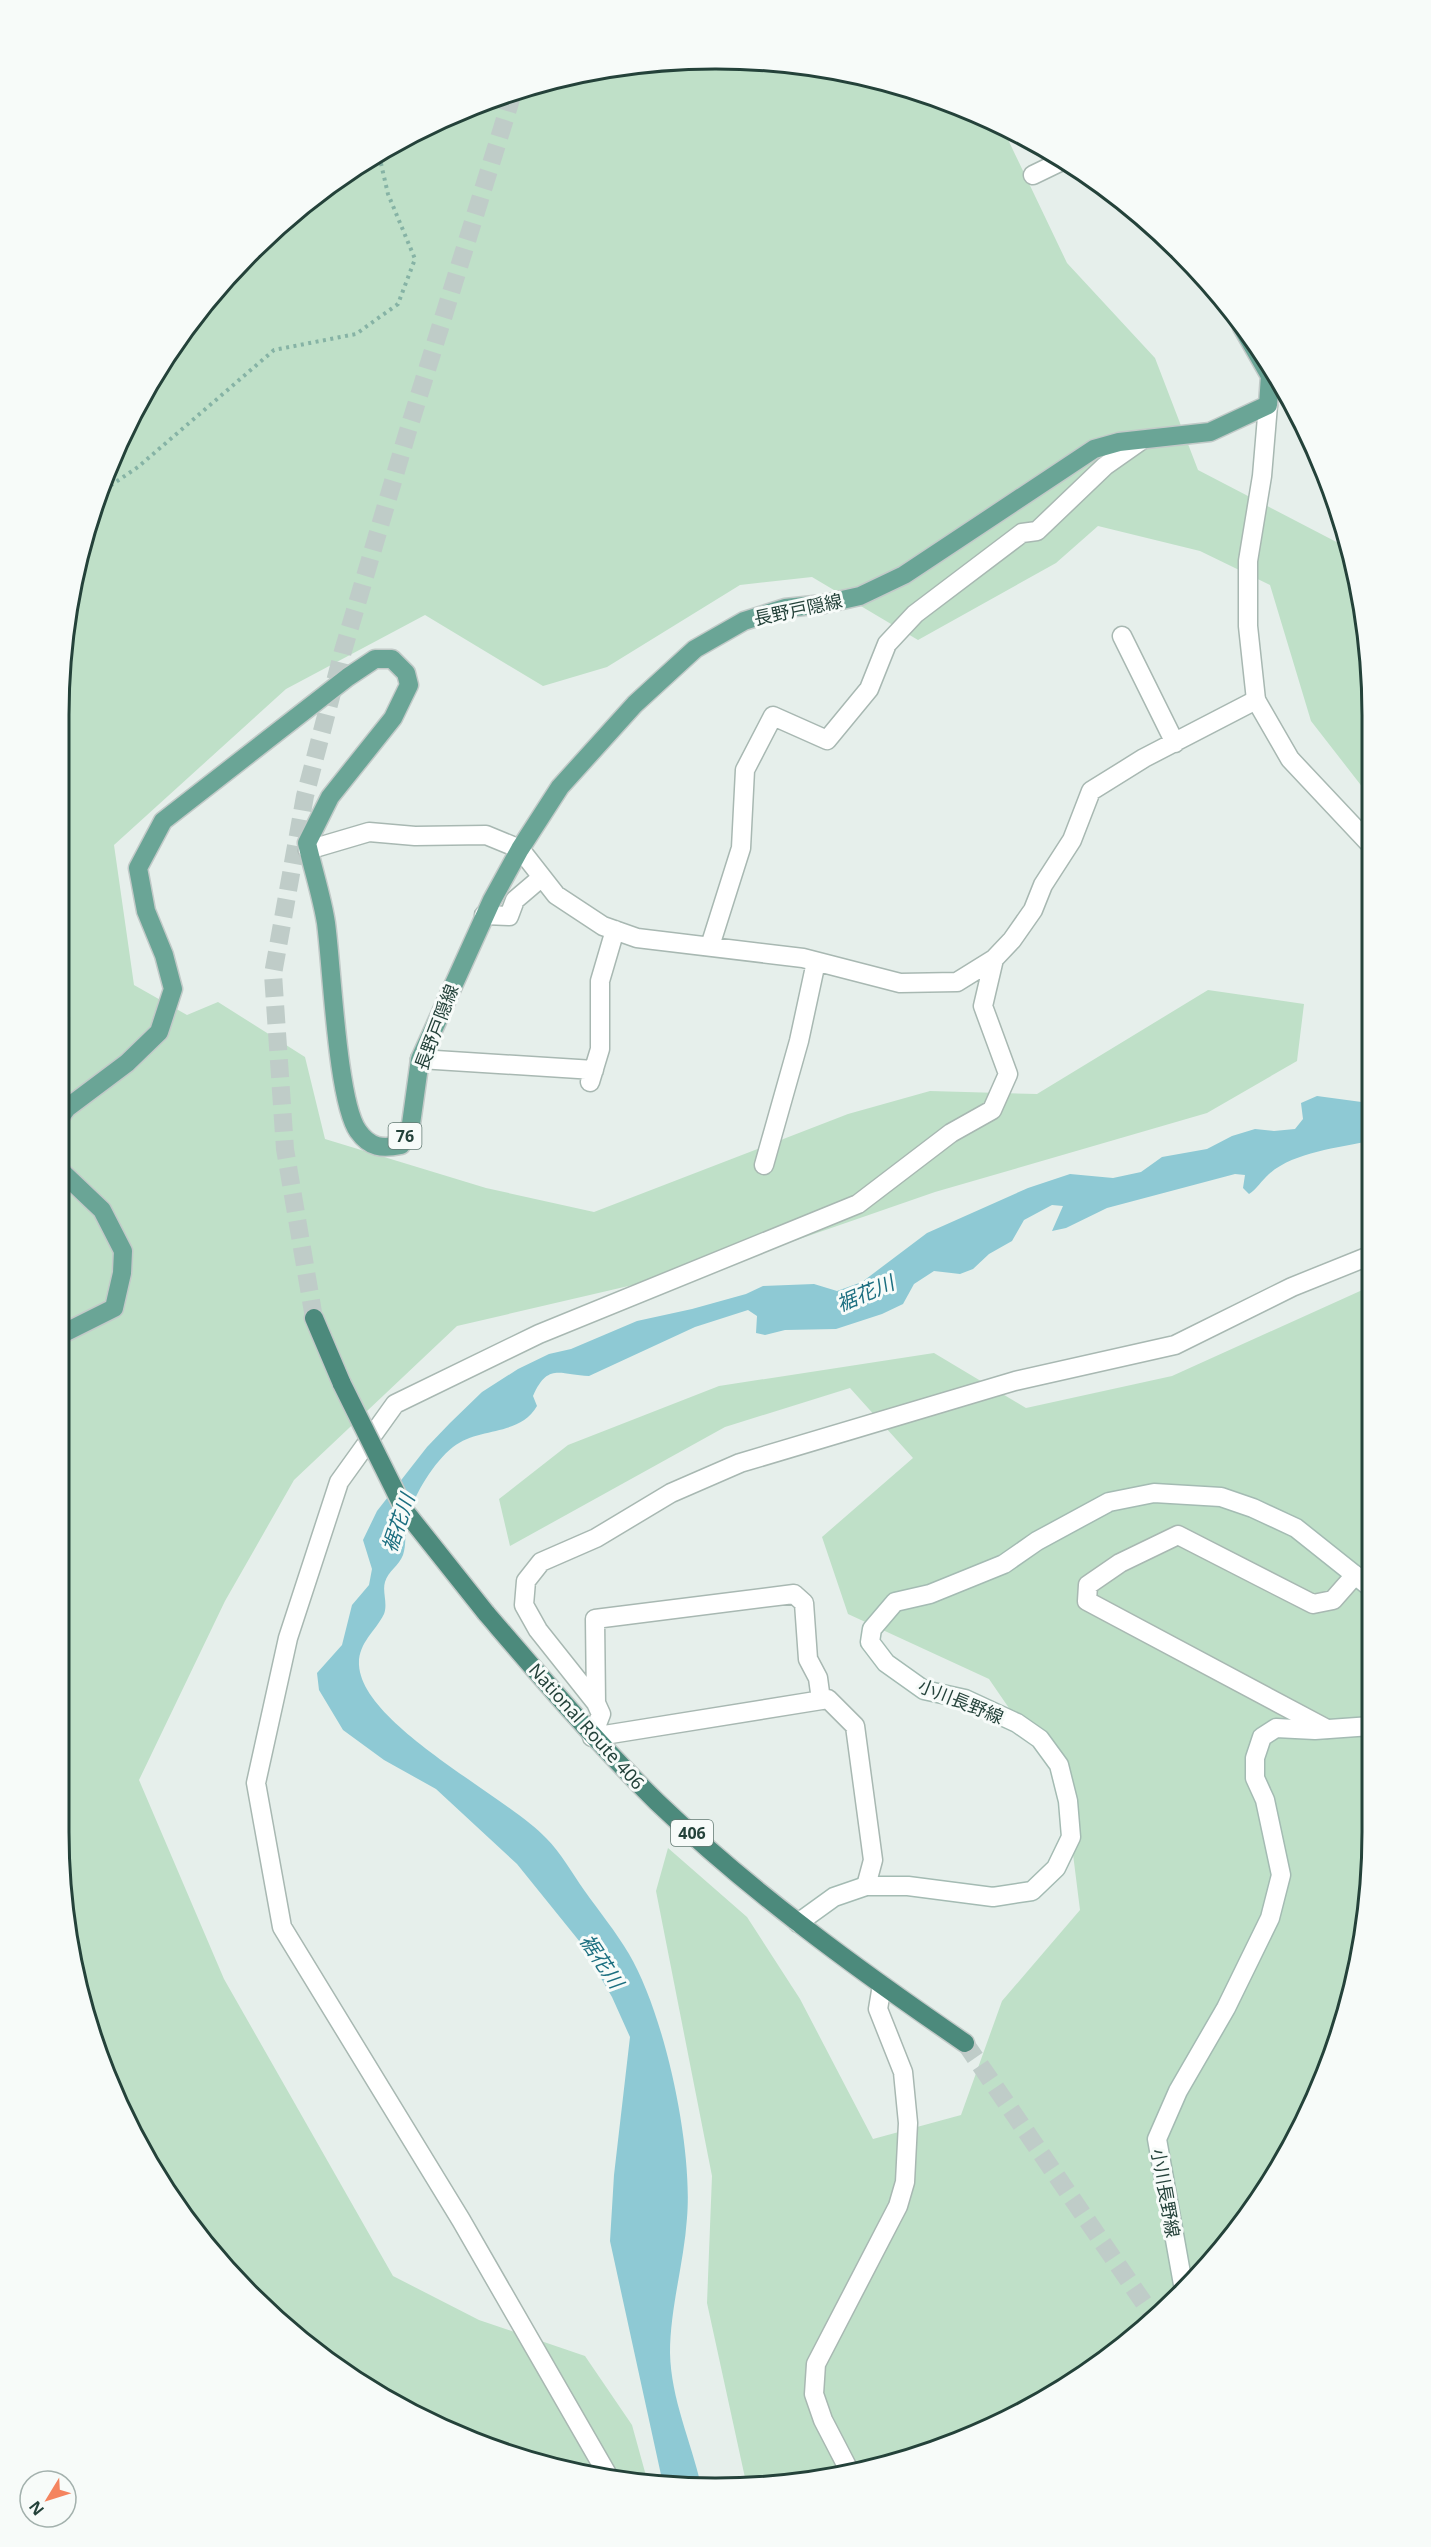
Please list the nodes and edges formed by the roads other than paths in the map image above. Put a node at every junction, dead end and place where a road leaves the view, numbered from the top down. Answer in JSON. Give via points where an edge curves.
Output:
{"nodes":[{"id":1,"x":1054,"y":165,"type":"edge"},
{"id":2,"x":1033,"y":175,"type":"dead end"},
{"id":3,"x":1270,"y":384,"type":"edge"},
{"id":4,"x":1268,"y":405,"type":"junction"},
{"id":5,"x":1142,"y":440,"type":"junction"},
{"id":6,"x":1122,"y":636,"type":"dead end"},
{"id":7,"x":1256,"y":700,"type":"junction"},
{"id":8,"x":1175,"y":743,"type":"junction"},
{"id":9,"x":1362,"y":836,"type":"edge"},
{"id":10,"x":520,"y":849,"type":"junction"},
{"id":11,"x":308,"y":850,"type":"junction"},
{"id":12,"x":542,"y":877,"type":"junction"},
{"id":13,"x":484,"y":915,"type":"junction"},
{"id":14,"x":615,"y":930,"type":"junction"},
{"id":15,"x":710,"y":946,"type":"junction"},
{"id":16,"x":994,"y":959,"type":"junction"},
{"id":17,"x":816,"y":962,"type":"junction"},
{"id":18,"x":420,"y":1059,"type":"junction"},
{"id":19,"x":69,"y":1106,"type":"edge"},
{"id":20,"x":764,"y":1165,"type":"dead end"},
{"id":21,"x":69,"y":1179,"type":"edge"},
{"id":22,"x":1362,"y":1259,"type":"edge"},
{"id":23,"x":314,"y":1318,"type":"tunnel mouth"},
{"id":24,"x":69,"y":1330,"type":"edge"},
{"id":25,"x":1355,"y":1575,"type":"junction"},
{"id":26,"x":1362,"y":1581,"type":"edge"},
{"id":27,"x":821,"y":1700,"type":"junction"},
{"id":28,"x":596,"y":1703,"type":"junction"},
{"id":29,"x":1362,"y":1727,"type":"edge"},
{"id":30,"x":1327,"y":1729,"type":"junction"},
{"id":31,"x":592,"y":1737,"type":"junction"},
{"id":32,"x":866,"y":1886,"type":"junction"},
{"id":33,"x":798,"y":1923,"type":"junction"},
{"id":34,"x":882,"y":1985,"type":"junction"},
{"id":35,"x":965,"y":2043,"type":"tunnel mouth"},
{"id":36,"x":1183,"y":2278,"type":"edge"},
{"id":37,"x":846,"y":2465,"type":"edge"},
{"id":38,"x":604,"y":2468,"type":"edge"}],
"edges":[{"from":1,"to":2,"type":"street"},
{"from":3,"to":4,"type":"main road"},
{"from":4,"to":5,"type":"main road","name":"長野戸隠線","number":"76","via":[[1210,432]]},
{"from":4,"to":7,"type":"street","via":[[1262,476],[1248,561],[1248,626]]},
{"from":5,"to":10,"type":"main road","name":"長野戸隠線","number":"76","via":[[1094,449],[903,574],[860,596],[785,608],[744,621],[695,649],[591,750],[560,787]]},
{"from":5,"to":15,"type":"street","via":[[1105,466],[1037,531],[1022,533],[915,614],[887,644],[869,689],[827,740],[772,716],[745,770],[741,848]]},
{"from":6,"to":8,"type":"street"},
{"from":7,"to":8,"type":"street"},
{"from":7,"to":9,"type":"street","via":[[1290,759]]},
{"from":8,"to":16,"type":"street","via":[[1090,791],[1072,840],[1042,885],[1033,910]]},
{"from":10,"to":11,"type":"street","via":[[486,835],[369,832]]},
{"from":10,"to":12,"type":"street"},
{"from":10,"to":13,"type":"main road","name":"長野戸隠線","number":"76"},
{"from":11,"to":18,"type":"main road","name":"長野戸隠線","number":"76","via":[[326,921],[345,1091],[357,1129],[370,1144],[384,1149],[401,1145],[411,1124]]},
{"from":11,"to":19,"type":"main road","via":[[307,843],[330,797],[393,718],[409,685],[406,673],[392,659],[375,659],[348,677],[163,821],[138,868],[146,910],[164,955],[172,989],[159,1032],[127,1063]]},
{"from":12,"to":13,"type":"street","via":[[515,900],[509,916]]},
{"from":12,"to":14,"type":"street","via":[[556,895]]},
{"from":13,"to":18,"type":"main road","name":"長野戸隠線","number":"76"},
{"from":14,"to":15,"type":"street","via":[[637,938]]},
{"from":14,"to":18,"type":"street","via":[[600,981],[600,1049],[592,1076]]},
{"from":15,"to":17,"type":"street"},
{"from":16,"to":17,"type":"street","via":[[957,982],[923,983],[900,983]]},
{"from":16,"to":38,"type":"street","via":[[983,1006],[1008,1074],[992,1110],[951,1133],[858,1204],[539,1334],[395,1404],[339,1482],[288,1638],[256,1783],[282,1927],[461,2220]]},
{"from":17,"to":20,"type":"street","via":[[799,1041]]},
{"from":21,"to":24,"type":"main road","via":[[102,1210],[123,1251],[114,1308]]},
{"from":22,"to":28,"type":"street","via":[[1292,1287],[1175,1344],[1016,1381],[740,1462],[671,1493],[596,1538],[541,1562],[526,1581],[524,1605],[544,1638]]},
{"from":23,"to":31,"type":"highway","name":"National Route 406","number":"406","bridge":true,"via":[[405,1511]]},
{"from":25,"to":26,"type":"street","name":"小川長野線"},
{"from":25,"to":30,"type":"street","via":[[1333,1600],[1313,1604],[1178,1535],[1120,1563],[1088,1585],[1087,1601]]},
{"from":25,"to":32,"type":"street","name":"小川長野線","via":[[1296,1528],[1253,1508],[1221,1497],[1154,1493],[1109,1502],[1037,1541],[1004,1564],[930,1594],[895,1602],[872,1629],[870,1642],[886,1663],[924,1690],[965,1699],[1040,1738],[1059,1765],[1071,1837],[1056,1868],[1032,1891],[993,1898],[908,1886]]},
{"from":27,"to":28,"type":"street","via":[[818,1677],[808,1659],[804,1603],[794,1594],[595,1619]]},
{"from":27,"to":31,"type":"street"},
{"from":27,"to":32,"type":"street","via":[[828,1699],[855,1726],[873,1860]]},
{"from":28,"to":31,"type":"street","via":[[601,1714]]},
{"from":29,"to":30,"type":"street","name":"小川長野線"},
{"from":30,"to":36,"type":"street","name":"小川長野線","via":[[1276,1728],[1262,1737],[1255,1758],[1255,1778],[1265,1800],[1281,1875],[1270,1918],[1226,2008],[1178,2091],[1157,2139]]},
{"from":31,"to":33,"type":"highway","name":"National Route 406","number":"406","via":[[658,1803]]},
{"from":32,"to":33,"type":"street","name":"小川長野線","via":[[834,1897]]},
{"from":33,"to":34,"type":"highway","name":"National Route 406","number":"406"},
{"from":34,"to":35,"type":"highway","name":"National Route 406","number":"406"},
{"from":34,"to":37,"type":"street","via":[[878,2009],[903,2072],[908,2123],[905,2182],[898,2206],[816,2364],[814,2394]]}]}
